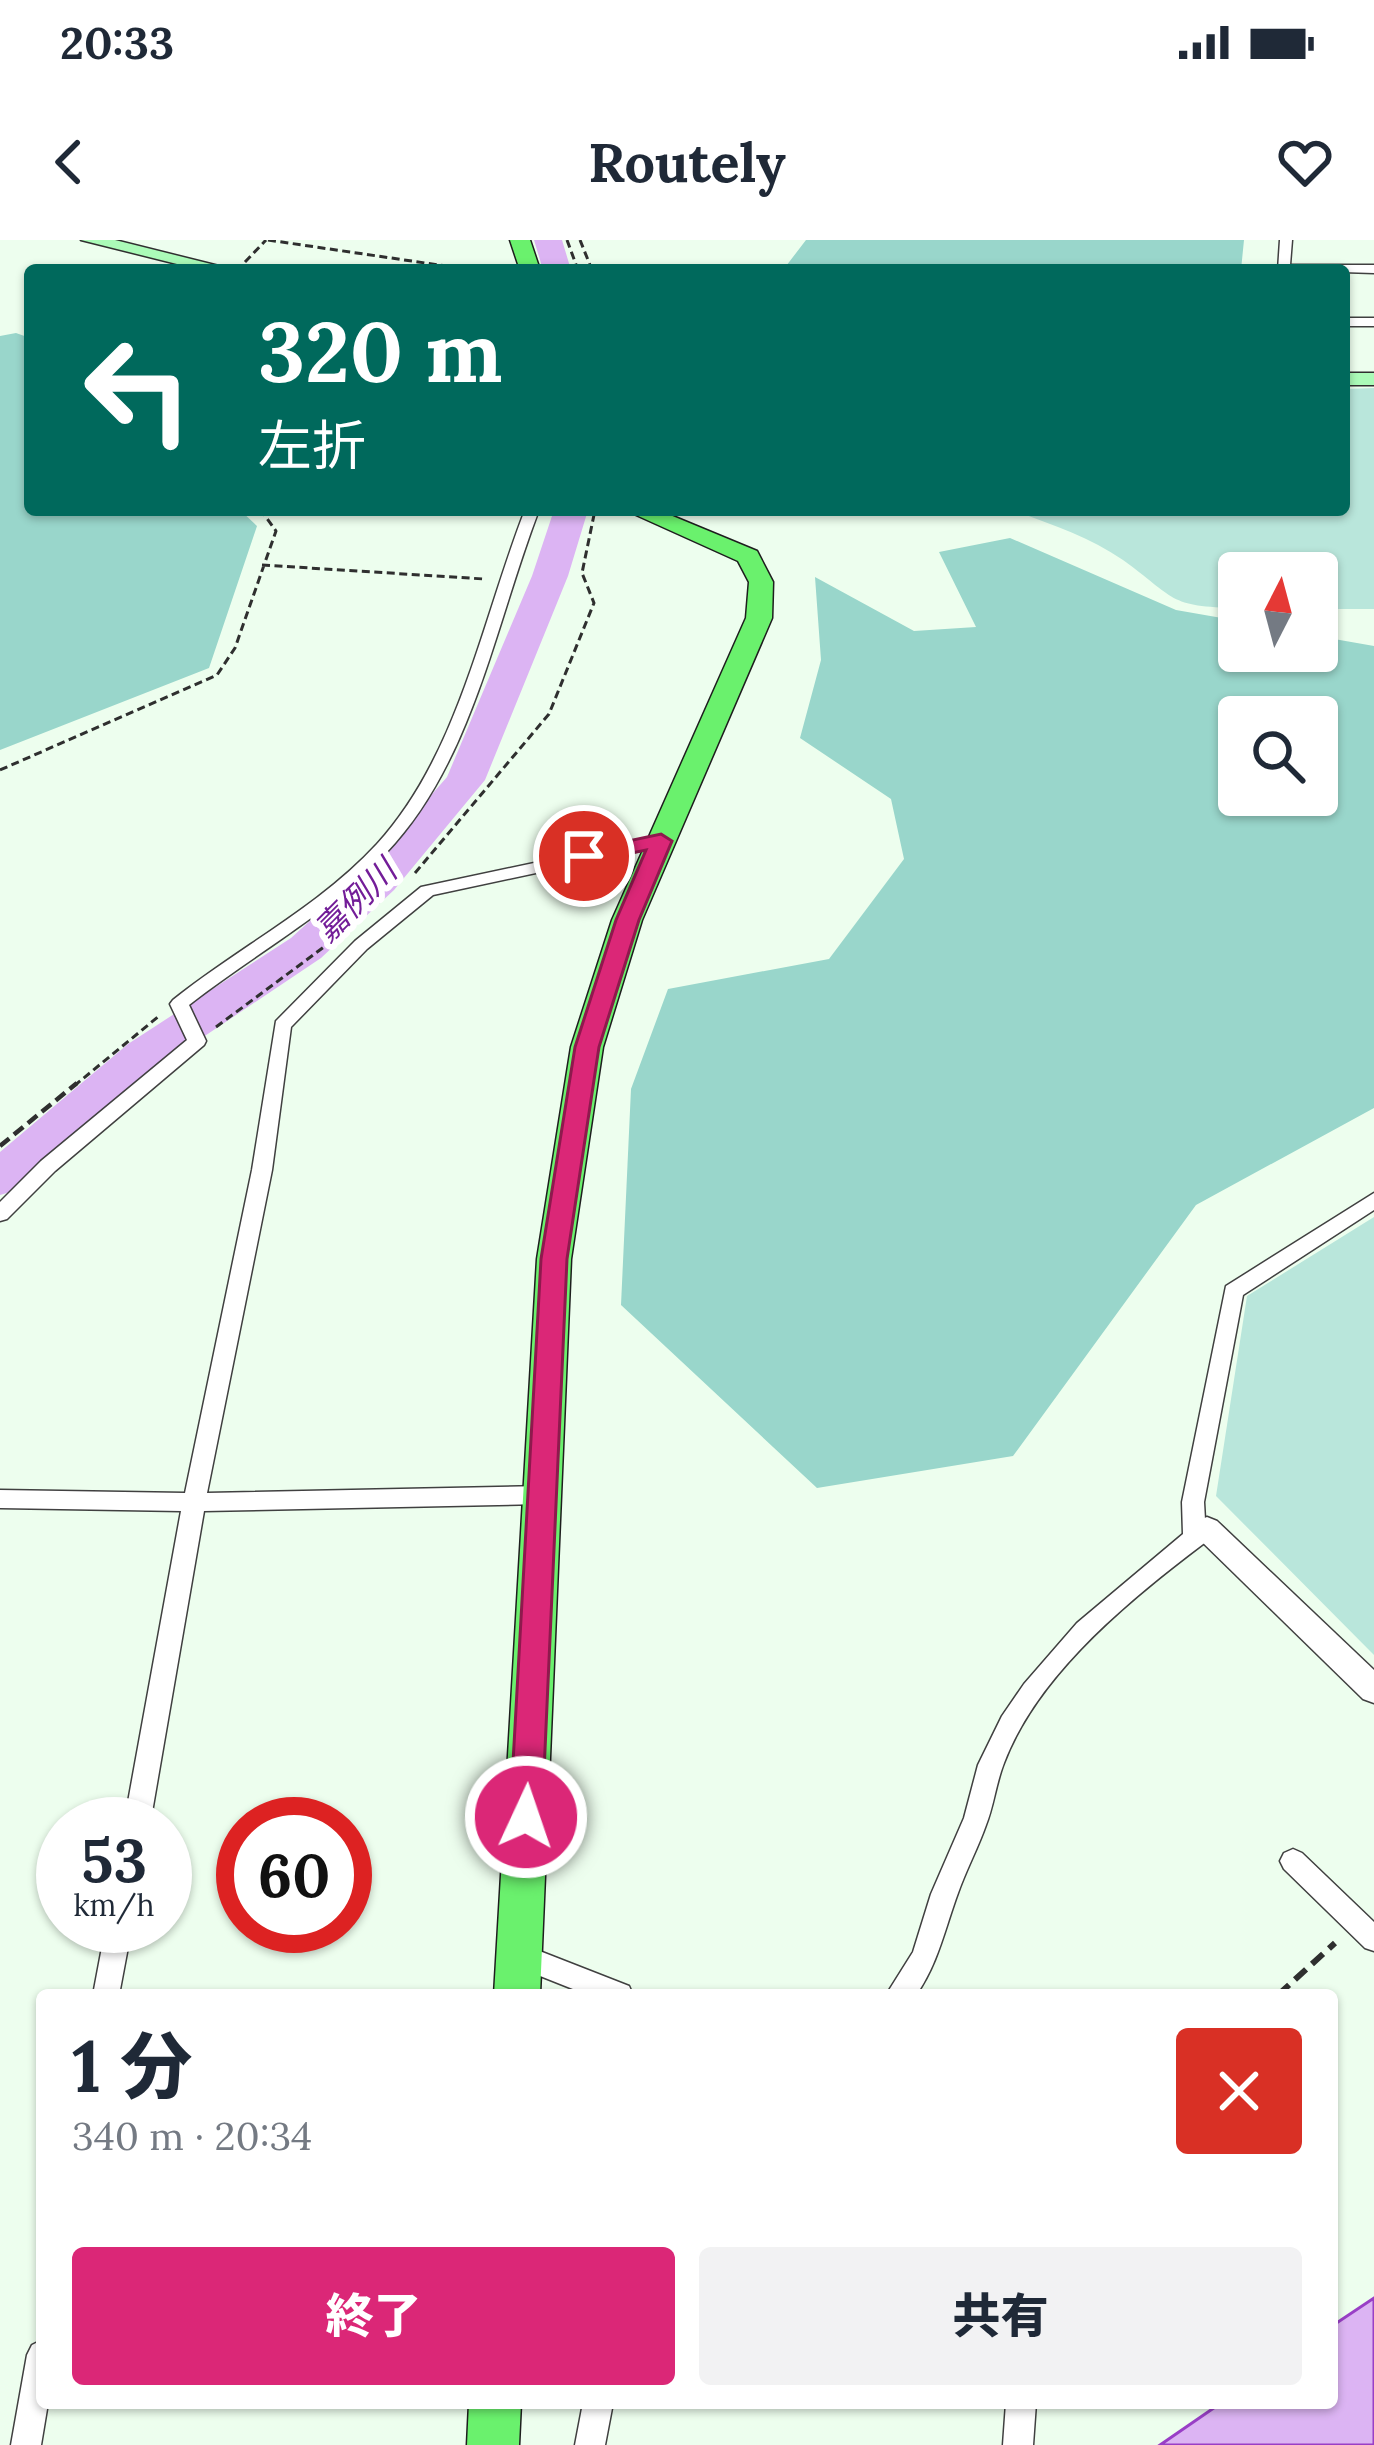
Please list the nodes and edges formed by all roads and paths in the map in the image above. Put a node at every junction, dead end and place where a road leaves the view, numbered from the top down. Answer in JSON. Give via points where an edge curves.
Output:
{"nodes":[{"id":1,"x":90,"y":240,"type":"edge"},
{"id":2,"x":267,"y":240,"type":"edge"},
{"id":3,"x":213,"y":264,"type":"edge"},
{"id":4,"x":239,"y":264,"type":"edge"},
{"id":5,"x":432,"y":264,"type":"edge"},
{"id":6,"x":265,"y":516,"type":"edge"},
{"id":7,"x":530,"y":516,"type":"edge"},
{"id":8,"x":594,"y":516,"type":"edge"},
{"id":9,"x":651,"y":516,"type":"edge"},
{"id":10,"x":262,"y":565,"type":"junction"},
{"id":11,"x":506,"y":580,"type":"junction"},
{"id":12,"x":0,"y":770,"type":"edge"},
{"id":13,"x":661,"y":841,"type":"junction"},
{"id":14,"x":409,"y":879,"type":"dead end"},
{"id":15,"x":340,"y":934,"type":"dead end"},
{"id":16,"x":179,"y":1004,"type":"junction"},
{"id":17,"x":196,"y":1041,"type":"junction"},
{"id":18,"x":0,"y":1146,"type":"edge"},
{"id":19,"x":1374,"y":1200,"type":"edge"},
{"id":20,"x":0,"y":1214,"type":"edge"},
{"id":21,"x":542,"y":1495,"type":"junction"},
{"id":22,"x":0,"y":1499,"type":"edge"},
{"id":23,"x":194,"y":1502,"type":"junction"},
{"id":24,"x":1201,"y":1533,"type":"junction"},
{"id":25,"x":1374,"y":1690,"type":"edge"},
{"id":26,"x":142,"y":1797,"type":"edge"},
{"id":27,"x":1293,"y":1861,"type":"dead end"},
{"id":28,"x":1366,"y":1931,"type":"edge"},
{"id":29,"x":113,"y":1953,"type":"edge"},
{"id":30,"x":519,"y":1954,"type":"junction"},
{"id":31,"x":107,"y":1989,"type":"edge"},
{"id":32,"x":517,"y":1989,"type":"edge"},
{"id":33,"x":605,"y":1989,"type":"edge"},
{"id":34,"x":903,"y":1989,"type":"edge"},
{"id":35,"x":1286,"y":1989,"type":"edge"},
{"id":36,"x":36,"y":2389,"type":"edge"},
{"id":37,"x":495,"y":2409,"type":"edge"},
{"id":38,"x":597,"y":2409,"type":"edge"},
{"id":39,"x":1021,"y":2409,"type":"edge"},
{"id":40,"x":26,"y":2445,"type":"edge"},
{"id":41,"x":493,"y":2445,"type":"edge"},
{"id":42,"x":590,"y":2445,"type":"edge"},
{"id":43,"x":1018,"y":2445,"type":"edge"}],
"edges":[{"from":1,"to":3,"type":"main road"},
{"from":2,"to":4,"type":"path"},
{"from":2,"to":5,"type":"path"},
{"from":6,"to":10,"type":"path","via":[[275,531]]},
{"from":7,"to":11,"type":"street"},
{"from":8,"to":14,"type":"path","via":[[583,573],[595,603],[549,714]]},
{"from":9,"to":13,"type":"main road","via":[[748,556],[761,582],[759,618]]},
{"from":10,"to":11,"type":"path"},
{"from":10,"to":12,"type":"path","via":[[235,648],[217,675]]},
{"from":11,"to":16,"type":"street","via":[[450,734],[406,820],[332,895]]},
{"from":13,"to":21,"type":"main road","via":[[587,1047],[554,1259]]},
{"from":13,"to":23,"type":"street","via":[[427,891],[282,1025],[262,1170]]},
{"from":15,"to":17,"type":"path"},
{"from":16,"to":17,"type":"street"},
{"from":16,"to":18,"type":"path"},
{"from":17,"to":20,"type":"street"},
{"from":19,"to":24,"type":"street","via":[[1233,1291],[1193,1502]]},
{"from":21,"to":23,"type":"street"},
{"from":21,"to":30,"type":"main road"},
{"from":22,"to":23,"type":"street"},
{"from":23,"to":26,"type":"street"},
{"from":24,"to":25,"type":"street"},
{"from":24,"to":34,"type":"street","via":[[1076,1642],[1009,1724],[930,1948]]},
{"from":27,"to":28,"type":"street"},
{"from":28,"to":35,"type":"path"},
{"from":29,"to":31,"type":"street"},
{"from":30,"to":32,"type":"main road"},
{"from":30,"to":33,"type":"street"},
{"from":36,"to":40,"type":"street"},
{"from":37,"to":41,"type":"main road"},
{"from":38,"to":42,"type":"street"},
{"from":39,"to":43,"type":"street"}]}
